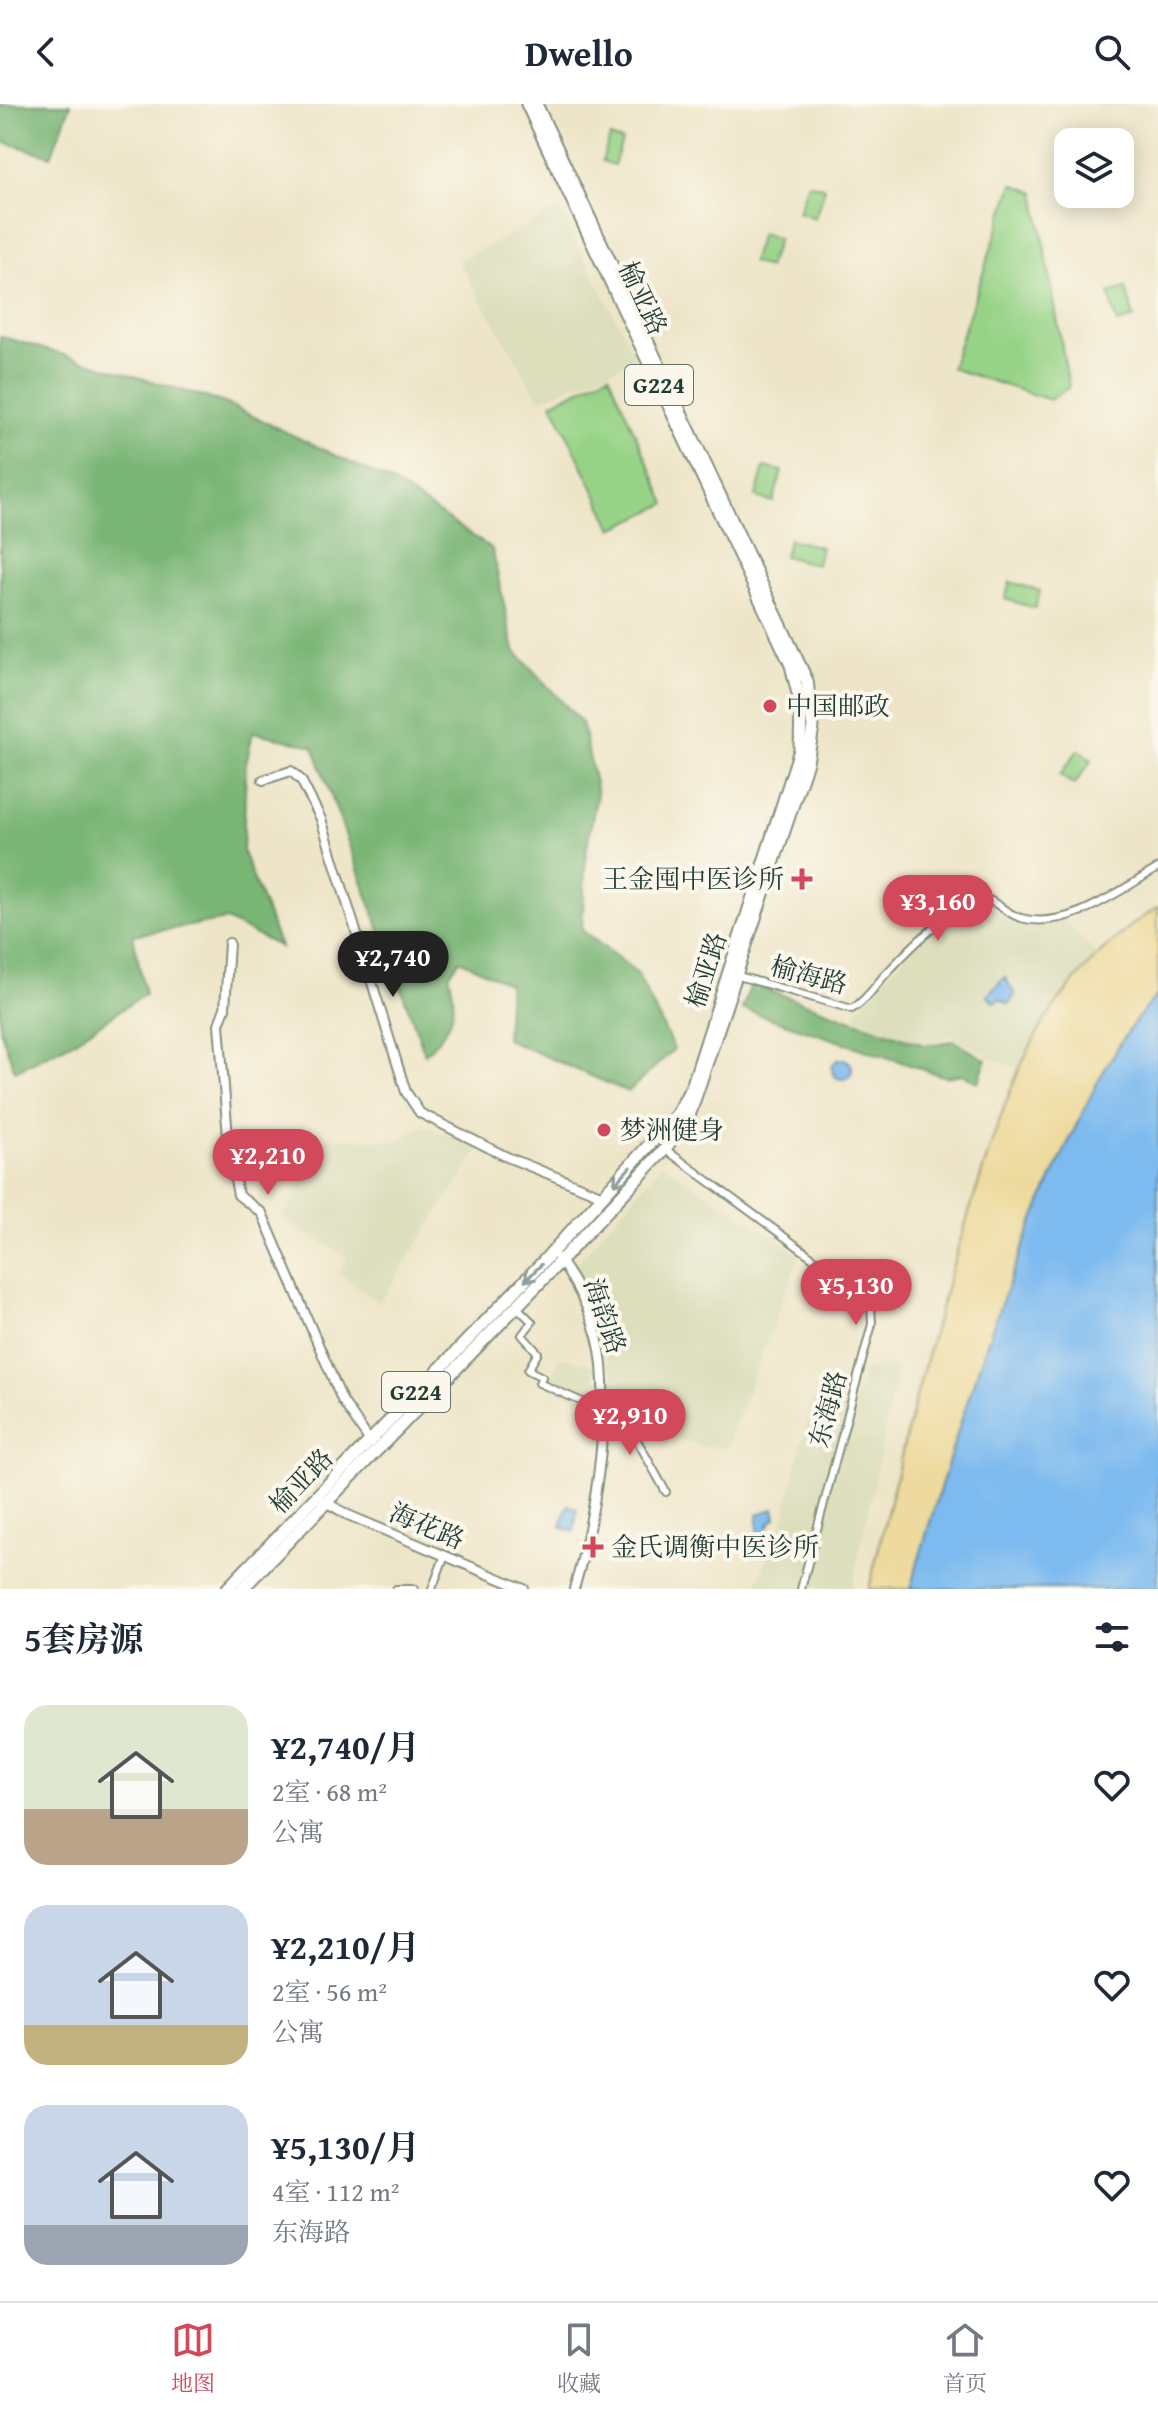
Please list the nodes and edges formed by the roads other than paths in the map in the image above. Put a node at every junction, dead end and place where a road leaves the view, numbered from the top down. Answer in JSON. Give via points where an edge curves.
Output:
{"nodes":[{"id":1,"x":527,"y":104,"type":"edge"},
{"id":2,"x":536,"y":104,"type":"edge"},
{"id":3,"x":263,"y":780,"type":"dead end"},
{"id":4,"x":1158,"y":868,"type":"edge"},
{"id":5,"x":229,"y":943,"type":"dead end"},
{"id":6,"x":733,"y":975,"type":"junction"},
{"id":7,"x":665,"y":1149,"type":"junction"},
{"id":8,"x":603,"y":1196,"type":"junction"},
{"id":9,"x":556,"y":1256,"type":"junction"},
{"id":10,"x":516,"y":1306,"type":"junction"},
{"id":11,"x":601,"y":1412,"type":"junction"},
{"id":12,"x":369,"y":1440,"type":"junction"},
{"id":13,"x":666,"y":1492,"type":"dead end"},
{"id":14,"x":322,"y":1498,"type":"junction"},
{"id":15,"x":445,"y":1555,"type":"junction"},
{"id":16,"x":227,"y":1589,"type":"edge"},
{"id":17,"x":242,"y":1589,"type":"edge"},
{"id":18,"x":396,"y":1589,"type":"edge"},
{"id":19,"x":414,"y":1589,"type":"edge"},
{"id":20,"x":432,"y":1589,"type":"edge"},
{"id":21,"x":524,"y":1589,"type":"edge"},
{"id":22,"x":574,"y":1589,"type":"edge"},
{"id":23,"x":801,"y":1589,"type":"edge"}],
"edges":[{"from":1,"to":6,"type":"highway","name":"榆亚路","number":"G224","via":[[798,686],[800,750]]},
{"from":2,"to":6,"type":"highway","name":"榆亚路","number":"G224","via":[[807,681],[813,727],[807,762]]},
{"from":3,"to":8,"type":"street","via":[[291,771],[321,819],[406,1092],[420,1113],[507,1157]]},
{"from":4,"to":6,"type":"street","name":"榆海路","via":[[1082,911],[1057,917],[1024,919],[989,900],[969,907],[918,940],[852,1009]]},
{"from":5,"to":12,"type":"street","via":[[219,1024],[238,1195],[262,1213],[342,1400]]},
{"from":6,"to":7,"type":"highway","name":"榆亚路","number":"G224","via":[[690,1113]]},
{"from":6,"to":8,"type":"highway","name":"榆亚路","number":"G224","one_way":true,"via":[[678,1113]]},
{"from":7,"to":9,"type":"highway","name":"榆亚路","number":"G224"},
{"from":7,"to":23,"type":"street","name":"东海路","via":[[871,1305],[872,1324]]},
{"from":8,"to":9,"type":"highway","name":"榆亚路","number":"G224"},
{"from":9,"to":10,"type":"highway","name":"榆亚路","number":"G224"},
{"from":9,"to":11,"type":"street","name":"海韵路","via":[[575,1281],[596,1340],[602,1363]]},
{"from":9,"to":12,"type":"highway","name":"榆亚路","number":"G224","one_way":true},
{"from":10,"to":11,"type":"street","via":[[532,1322],[522,1335],[538,1353],[528,1370],[542,1377],[539,1383]]},
{"from":10,"to":14,"type":"highway","name":"榆亚路","number":"G224"},
{"from":11,"to":13,"type":"street","via":[[638,1442]]},
{"from":11,"to":22,"type":"street","name":"海韵路","via":[[591,1523]]},
{"from":12,"to":14,"type":"highway","name":"榆亚路","number":"G224"},
{"from":14,"to":15,"type":"street","name":"海花路"},
{"from":14,"to":16,"type":"highway","name":"榆亚路","number":"G224"},
{"from":14,"to":17,"type":"highway","name":"榆亚路","number":"G224"},
{"from":15,"to":20,"type":"street"},
{"from":15,"to":21,"type":"street","name":"海花路"},
{"from":18,"to":19,"type":"street"}]}
